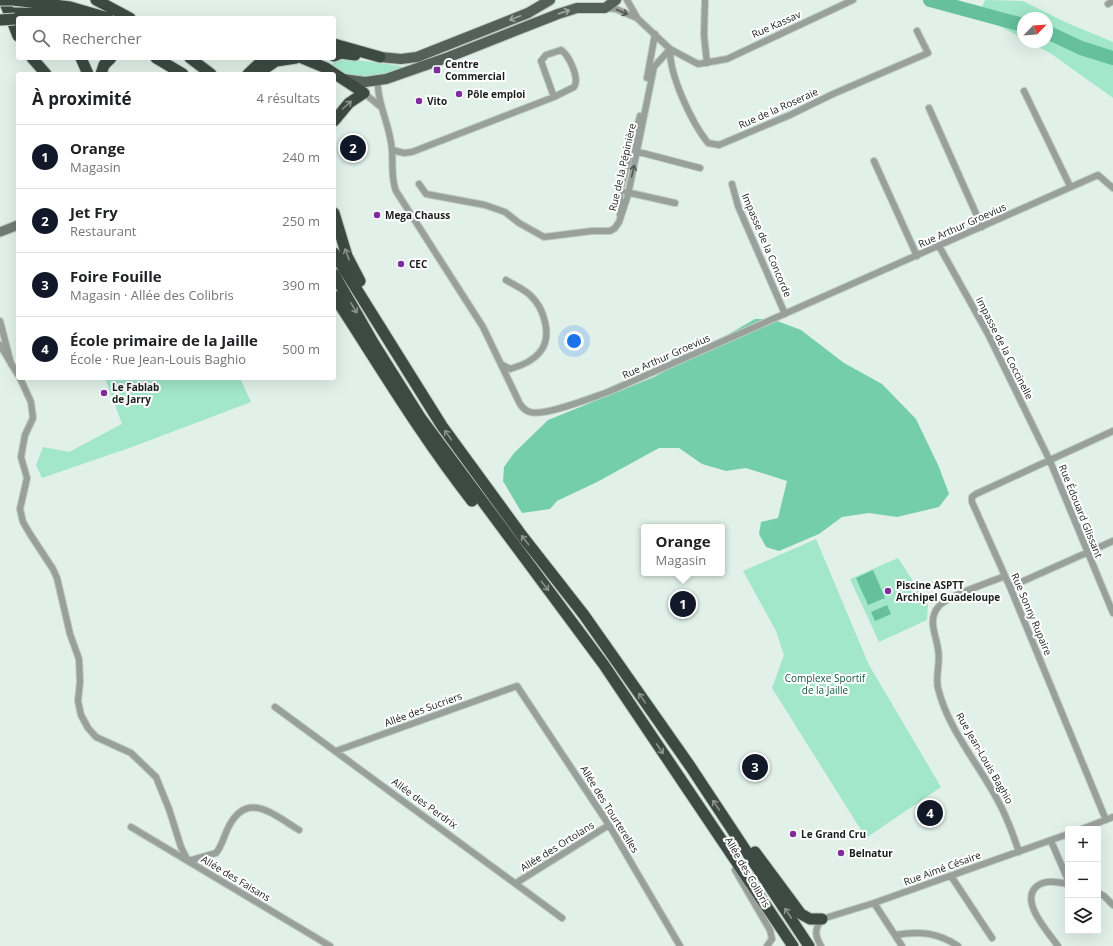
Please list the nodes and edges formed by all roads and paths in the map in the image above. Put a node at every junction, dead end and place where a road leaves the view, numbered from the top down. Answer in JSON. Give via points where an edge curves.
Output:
{"nodes":[{"id":1,"x":96,"y":0,"type":"edge"},
{"id":2,"x":550,"y":0,"type":"edge"},
{"id":3,"x":575,"y":0,"type":"edge"},
{"id":4,"x":616,"y":0,"type":"edge"},
{"id":5,"x":627,"y":0,"type":"edge"},
{"id":6,"x":705,"y":0,"type":"edge"},
{"id":7,"x":853,"y":0,"type":"edge"},
{"id":8,"x":8,"y":8,"type":"edge"},
{"id":9,"x":588,"y":8,"type":"junction"},
{"id":10,"x":605,"y":8,"type":"junction"},
{"id":11,"x":64,"y":16,"type":"edge"},
{"id":12,"x":101,"y":16,"type":"edge"},
{"id":13,"x":126,"y":16,"type":"edge"},
{"id":14,"x":638,"y":18,"type":"junction"},
{"id":15,"x":0,"y":20,"type":"edge"},
{"id":16,"x":16,"y":30,"type":"edge"},
{"id":17,"x":917,"y":31,"type":"dead end"},
{"id":18,"x":655,"y":34,"type":"junction"},
{"id":19,"x":336,"y":45,"type":"edge"},
{"id":20,"x":670,"y":49,"type":"junction"},
{"id":21,"x":336,"y":56,"type":"edge"},
{"id":22,"x":449,"y":56,"type":"junction"},
{"id":23,"x":380,"y":57,"type":"junction"},
{"id":24,"x":34,"y":60,"type":"edge"},
{"id":25,"x":82,"y":60,"type":"edge"},
{"id":26,"x":109,"y":60,"type":"edge"},
{"id":27,"x":159,"y":60,"type":"edge"},
{"id":28,"x":173,"y":60,"type":"edge"},
{"id":29,"x":192,"y":60,"type":"edge"},
{"id":30,"x":263,"y":60,"type":"edge"},
{"id":31,"x":282,"y":60,"type":"edge"},
{"id":32,"x":299,"y":60,"type":"edge"},
{"id":33,"x":307,"y":60,"type":"edge"},
{"id":34,"x":707,"y":63,"type":"junction"},
{"id":35,"x":325,"y":68,"type":"edge"},
{"id":36,"x":42,"y":72,"type":"edge"},
{"id":37,"x":87,"y":72,"type":"edge"},
{"id":38,"x":102,"y":72,"type":"edge"},
{"id":39,"x":180,"y":72,"type":"edge"},
{"id":40,"x":190,"y":72,"type":"edge"},
{"id":41,"x":208,"y":72,"type":"edge"},
{"id":42,"x":250,"y":72,"type":"edge"},
{"id":43,"x":260,"y":72,"type":"edge"},
{"id":44,"x":336,"y":76,"type":"edge"},
{"id":45,"x":341,"y":79,"type":"junction"},
{"id":46,"x":378,"y":87,"type":"junction"},
{"id":47,"x":1024,"y":91,"type":"dead end"},
{"id":48,"x":364,"y":93,"type":"junction"},
{"id":49,"x":554,"y":96,"type":"junction"},
{"id":50,"x":929,"y":108,"type":"dead end"},
{"id":51,"x":385,"y":113,"type":"junction"},
{"id":52,"x":336,"y":119,"type":"edge"},
{"id":53,"x":392,"y":150,"type":"junction"},
{"id":54,"x":634,"y":151,"type":"junction"},
{"id":55,"x":874,"y":161,"type":"dead end"},
{"id":56,"x":700,"y":168,"type":"dead end"},
{"id":57,"x":420,"y":184,"type":"dead end"},
{"id":58,"x":732,"y":184,"type":"dead end"},
{"id":59,"x":1070,"y":186,"type":"junction"},
{"id":60,"x":1113,"y":188,"type":"edge"},
{"id":61,"x":620,"y":191,"type":"junction"},
{"id":62,"x":628,"y":193,"type":"junction"},
{"id":63,"x":675,"y":203,"type":"dead end"},
{"id":64,"x":336,"y":219,"type":"edge"},
{"id":65,"x":619,"y":222,"type":"junction"},
{"id":66,"x":16,"y":226,"type":"edge"},
{"id":67,"x":982,"y":227,"type":"junction"},
{"id":68,"x":0,"y":232,"type":"edge"},
{"id":69,"x":939,"y":246,"type":"junction"},
{"id":70,"x":336,"y":256,"type":"edge"},
{"id":71,"x":917,"y":256,"type":"junction"},
{"id":72,"x":336,"y":278,"type":"edge"},
{"id":73,"x":506,"y":280,"type":"dead end"},
{"id":74,"x":336,"y":299,"type":"edge"},
{"id":75,"x":785,"y":314,"type":"junction"},
{"id":76,"x":0,"y":321,"type":"edge"},
{"id":77,"x":0,"y":345,"type":"edge"},
{"id":78,"x":11,"y":364,"type":"junction"},
{"id":79,"x":501,"y":364,"type":"junction"},
{"id":80,"x":16,"y":372,"type":"edge"},
{"id":81,"x":410,"y":375,"type":"junction"},
{"id":82,"x":21,"y":380,"type":"edge"},
{"id":83,"x":1113,"y":431,"type":"edge"},
{"id":84,"x":1050,"y":461,"type":"junction"},
{"id":85,"x":1113,"y":541,"type":"edge"},
{"id":86,"x":1088,"y":552,"type":"junction"},
{"id":87,"x":521,"y":555,"type":"junction"},
{"id":88,"x":1005,"y":576,"type":"junction"},
{"id":89,"x":1010,"y":587,"type":"junction"},
{"id":90,"x":1113,"y":613,"type":"edge"},
{"id":91,"x":517,"y":686,"type":"joint"},
{"id":92,"x":275,"y":706,"type":"dead end"},
{"id":93,"x":336,"y":751,"type":"junction"},
{"id":94,"x":699,"y":808,"type":"junction"},
{"id":95,"x":1113,"y":817,"type":"edge"},
{"id":96,"x":1106,"y":820,"type":"junction"},
{"id":97,"x":726,"y":821,"type":"junction"},
{"id":98,"x":609,"y":825,"type":"junction"},
{"id":99,"x":1090,"y":826,"type":"edge"},
{"id":100,"x":131,"y":827,"type":"dead end"},
{"id":101,"x":299,"y":830,"type":"dead end"},
{"id":102,"x":1065,"y":835,"type":"edge"},
{"id":103,"x":1051,"y":841,"type":"junction"},
{"id":104,"x":1019,"y":852,"type":"junction"},
{"id":105,"x":188,"y":861,"type":"junction"},
{"id":106,"x":1065,"y":873,"type":"edge"},
{"id":107,"x":951,"y":876,"type":"junction"},
{"id":108,"x":516,"y":883,"type":"junction"},
{"id":109,"x":1065,"y":883,"type":"edge"},
{"id":110,"x":1101,"y":894,"type":"edge"},
{"id":111,"x":874,"y":903,"type":"junction"},
{"id":112,"x":1113,"y":905,"type":"edge"},
{"id":113,"x":562,"y":918,"type":"dead end"},
{"id":114,"x":822,"y":919,"type":"junction"},
{"id":115,"x":895,"y":935,"type":"junction"},
{"id":116,"x":992,"y":938,"type":"dead end"},
{"id":117,"x":330,"y":946,"type":"edge"},
{"id":118,"x":680,"y":946,"type":"edge"},
{"id":119,"x":766,"y":946,"type":"edge"},
{"id":120,"x":793,"y":946,"type":"edge"},
{"id":121,"x":809,"y":946,"type":"edge"},
{"id":122,"x":821,"y":946,"type":"edge"},
{"id":123,"x":902,"y":946,"type":"edge"},
{"id":124,"x":958,"y":946,"type":"edge"},
{"id":125,"x":1058,"y":946,"type":"edge"}],
"edges":[{"from":1,"to":13,"type":"highway"},
{"from":2,"to":23,"type":"main road","one_way":true,"via":[[528,13],[417,57]]},
{"from":3,"to":9,"type":"main road"},
{"from":4,"to":10,"type":"main road"},
{"from":5,"to":14,"type":"street"},
{"from":6,"to":34,"type":"street","via":[[704,35]]},
{"from":7,"to":34,"type":"street","name":"Rue Kassav","via":[[726,59]]},
{"from":8,"to":11,"type":"highway"},
{"from":8,"to":12,"type":"highway","via":[[70,7]]},
{"from":8,"to":15,"type":"highway","bridge":true},
{"from":8,"to":16,"type":"highway"},
{"from":9,"to":10,"type":"main road"},
{"from":22,"to":9,"type":"main road","one_way":true,"via":[[558,14],[577,8]]},
{"from":10,"to":14,"type":"street","one_way":true,"via":[[616,9]]},
{"from":14,"to":18,"type":"street"},
{"from":17,"to":20,"type":"street","name":"Rue de la Roseraie","via":[[928,53],[719,145],[708,143],[675,83],[670,65]]},
{"from":18,"to":20,"type":"street"},
{"from":18,"to":54,"type":"street","name":"Rue de la Pépinière"},
{"from":19,"to":23,"type":"highway"},
{"from":20,"to":34,"type":"street","name":"Rue Kassav","via":[[692,62]]},
{"from":20,"to":54,"type":"street","name":"Rue de la Pépinière","via":[[654,67]]},
{"from":21,"to":23,"type":"highway","via":[[346,53]]},
{"from":22,"to":45,"type":"main road","via":[[378,81],[359,82]]},
{"from":22,"to":46,"type":"main road"},
{"from":24,"to":36,"type":"highway"},
{"from":25,"to":37,"type":"highway"},
{"from":26,"to":38,"type":"highway"},
{"from":27,"to":39,"type":"highway"},
{"from":28,"to":40,"type":"highway"},
{"from":29,"to":41,"type":"highway"},
{"from":30,"to":42,"type":"highway"},
{"from":31,"to":43,"type":"highway","via":[[276,61]]},
{"from":32,"to":35,"type":"highway"},
{"from":33,"to":35,"type":"highway"},
{"from":44,"to":45,"type":"highway"},
{"from":45,"to":48,"type":"highway"},
{"from":46,"to":48,"type":"main road"},
{"from":46,"to":51,"type":"street","name":"Rue Arthur Groevius"},
{"from":47,"to":59,"type":"street"},
{"from":48,"to":51,"type":"street"},
{"from":52,"to":48,"type":"highway","one_way":true,"via":[[349,103]]},
{"from":49,"to":49,"type":"street","via":[[576,84],[566,54],[561,50],[546,55],[541,61]]},
{"from":49,"to":53,"type":"street","via":[[412,152]]},
{"from":50,"to":67,"type":"street"},
{"from":51,"to":53,"type":"street","name":"Rue Arthur Groevius"},
{"from":53,"to":79,"type":"street","name":"Rue Arthur Groevius","via":[[393,181],[396,191],[476,315]]},
{"from":54,"to":56,"type":"street"},
{"from":54,"to":61,"type":"street","name":"Rue de la Pépinière"},
{"from":62,"to":54,"type":"street","name":"Rue de la Pépinière","one_way":true},
{"from":55,"to":71,"type":"street"},
{"from":57,"to":65,"type":"street","via":[[426,194],[485,205],[505,212],[544,237],[610,230]]},
{"from":58,"to":75,"type":"street","name":"Impasse de la Concorde","via":[[741,214]]},
{"from":59,"to":60,"type":"street","name":"Rue Arthur Groevius","via":[[1098,175]]},
{"from":59,"to":67,"type":"street","name":"Rue Arthur Groevius"},
{"from":61,"to":62,"type":"street"},
{"from":61,"to":65,"type":"street","name":"Rue de la Pépinière"},
{"from":62,"to":63,"type":"street"},
{"from":62,"to":65,"type":"street","name":"Rue de la Pépinière"},
{"from":81,"to":64,"type":"highway","one_way":true,"via":[[352,267]]},
{"from":66,"to":68,"type":"street"},
{"from":67,"to":69,"type":"street","name":"Rue Arthur Groevius"},
{"from":69,"to":71,"type":"street","name":"Rue Arthur Groevius"},
{"from":69,"to":84,"type":"street","name":"Impasse de la Coccinelle","via":[[988,334]]},
{"from":70,"to":81,"type":"highway"},
{"from":71,"to":75,"type":"street","name":"Rue Arthur Groevius"},
{"from":72,"to":87,"type":"highway","one_way":true,"via":[[420,417]]},
{"from":73,"to":79,"type":"street","via":[[530,294],[536,302],[545,318],[546,338],[540,352],[525,364],[510,369]]},
{"from":74,"to":87,"type":"highway","via":[[439,458],[477,507]]},
{"from":75,"to":79,"type":"street","name":"Rue Arthur Groevius","via":[[608,392],[554,409],[533,412],[525,409],[517,399]]},
{"from":76,"to":78,"type":"street"},
{"from":77,"to":78,"type":"street"},
{"from":78,"to":80,"type":"street"},
{"from":97,"to":81,"type":"highway","one_way":true,"via":[[584,615],[460,452]]},
{"from":82,"to":105,"type":"street","via":[[31,402],[33,418],[25,435],[21,457],[27,478],[20,509],[26,528],[57,578],[70,634],[79,659],[78,701],[81,715],[96,737],[131,753],[156,777]]},
{"from":83,"to":84,"type":"street"},
{"from":84,"to":86,"type":"street","name":"Rue Édouard Glissant"},
{"from":84,"to":88,"type":"street","name":"Rue Sonny Rupaire","via":[[972,497]]},
{"from":85,"to":86,"type":"street"},
{"from":86,"to":89,"type":"street"},
{"from":86,"to":90,"type":"street","name":"Rue Édouard Glissant"},
{"from":87,"to":94,"type":"highway","one_way":true,"via":[[604,665]]},
{"from":88,"to":89,"type":"street","name":"Rue Sonny Rupaire"},
{"from":88,"to":104,"type":"street","name":"Rue Jean-Louis Baghio","via":[[942,603],[934,612],[932,624],[939,656],[937,682],[943,703],[956,732],[998,800]]},
{"from":89,"to":96,"type":"street","name":"Rue Sonny Rupaire"},
{"from":91,"to":93,"type":"street","name":"Allée des Sucriers"},
{"from":91,"to":98,"type":"street","name":"Allée des Tourterelles"},
{"from":92,"to":93,"type":"street","name":"Allée des Perdrix"},
{"from":93,"to":108,"type":"street","name":"Allée des Perdrix"},
{"from":94,"to":119,"type":"street","name":"Allée des Colibris","via":[[770,930],[772,939]]},
{"from":94,"to":120,"type":"highway"},
{"from":95,"to":96,"type":"street"},
{"from":96,"to":99,"type":"street"},
{"from":97,"to":114,"type":"highway","via":[[759,858],[801,914],[810,919]]},
{"from":121,"to":97,"type":"highway","one_way":true},
{"from":98,"to":108,"type":"street","name":"Allée des Ortolans"},
{"from":98,"to":118,"type":"street","name":"Allée des Tourterelles"},
{"from":100,"to":105,"type":"street","name":"Allée des Faisans"},
{"from":101,"to":105,"type":"street","via":[[270,812],[249,807],[234,817],[216,853]]},
{"from":102,"to":103,"type":"street","name":"Rue Aimé Césaire"},
{"from":103,"to":104,"type":"street","name":"Rue Aimé Césaire"},
{"from":103,"to":106,"type":"street"},
{"from":104,"to":107,"type":"street","name":"Rue Aimé Césaire"},
{"from":105,"to":117,"type":"street","name":"Allée des Faisans"},
{"from":107,"to":111,"type":"street","name":"Rue Aimé Césaire"},
{"from":107,"to":116,"type":"street"},
{"from":108,"to":113,"type":"street","name":"Allée des Perdrix"},
{"from":109,"to":125,"type":"street","via":[[1051,881],[1040,884],[1033,890],[1030,898],[1033,910]]},
{"from":110,"to":112,"type":"street"},
{"from":111,"to":114,"type":"street","name":"Rue Aimé Césaire"},
{"from":111,"to":115,"type":"street"},
{"from":114,"to":122,"type":"street","via":[[816,931],[816,938]]},
{"from":115,"to":123,"type":"street"},
{"from":115,"to":124,"type":"street","via":[[918,932],[937,934]]}]}
